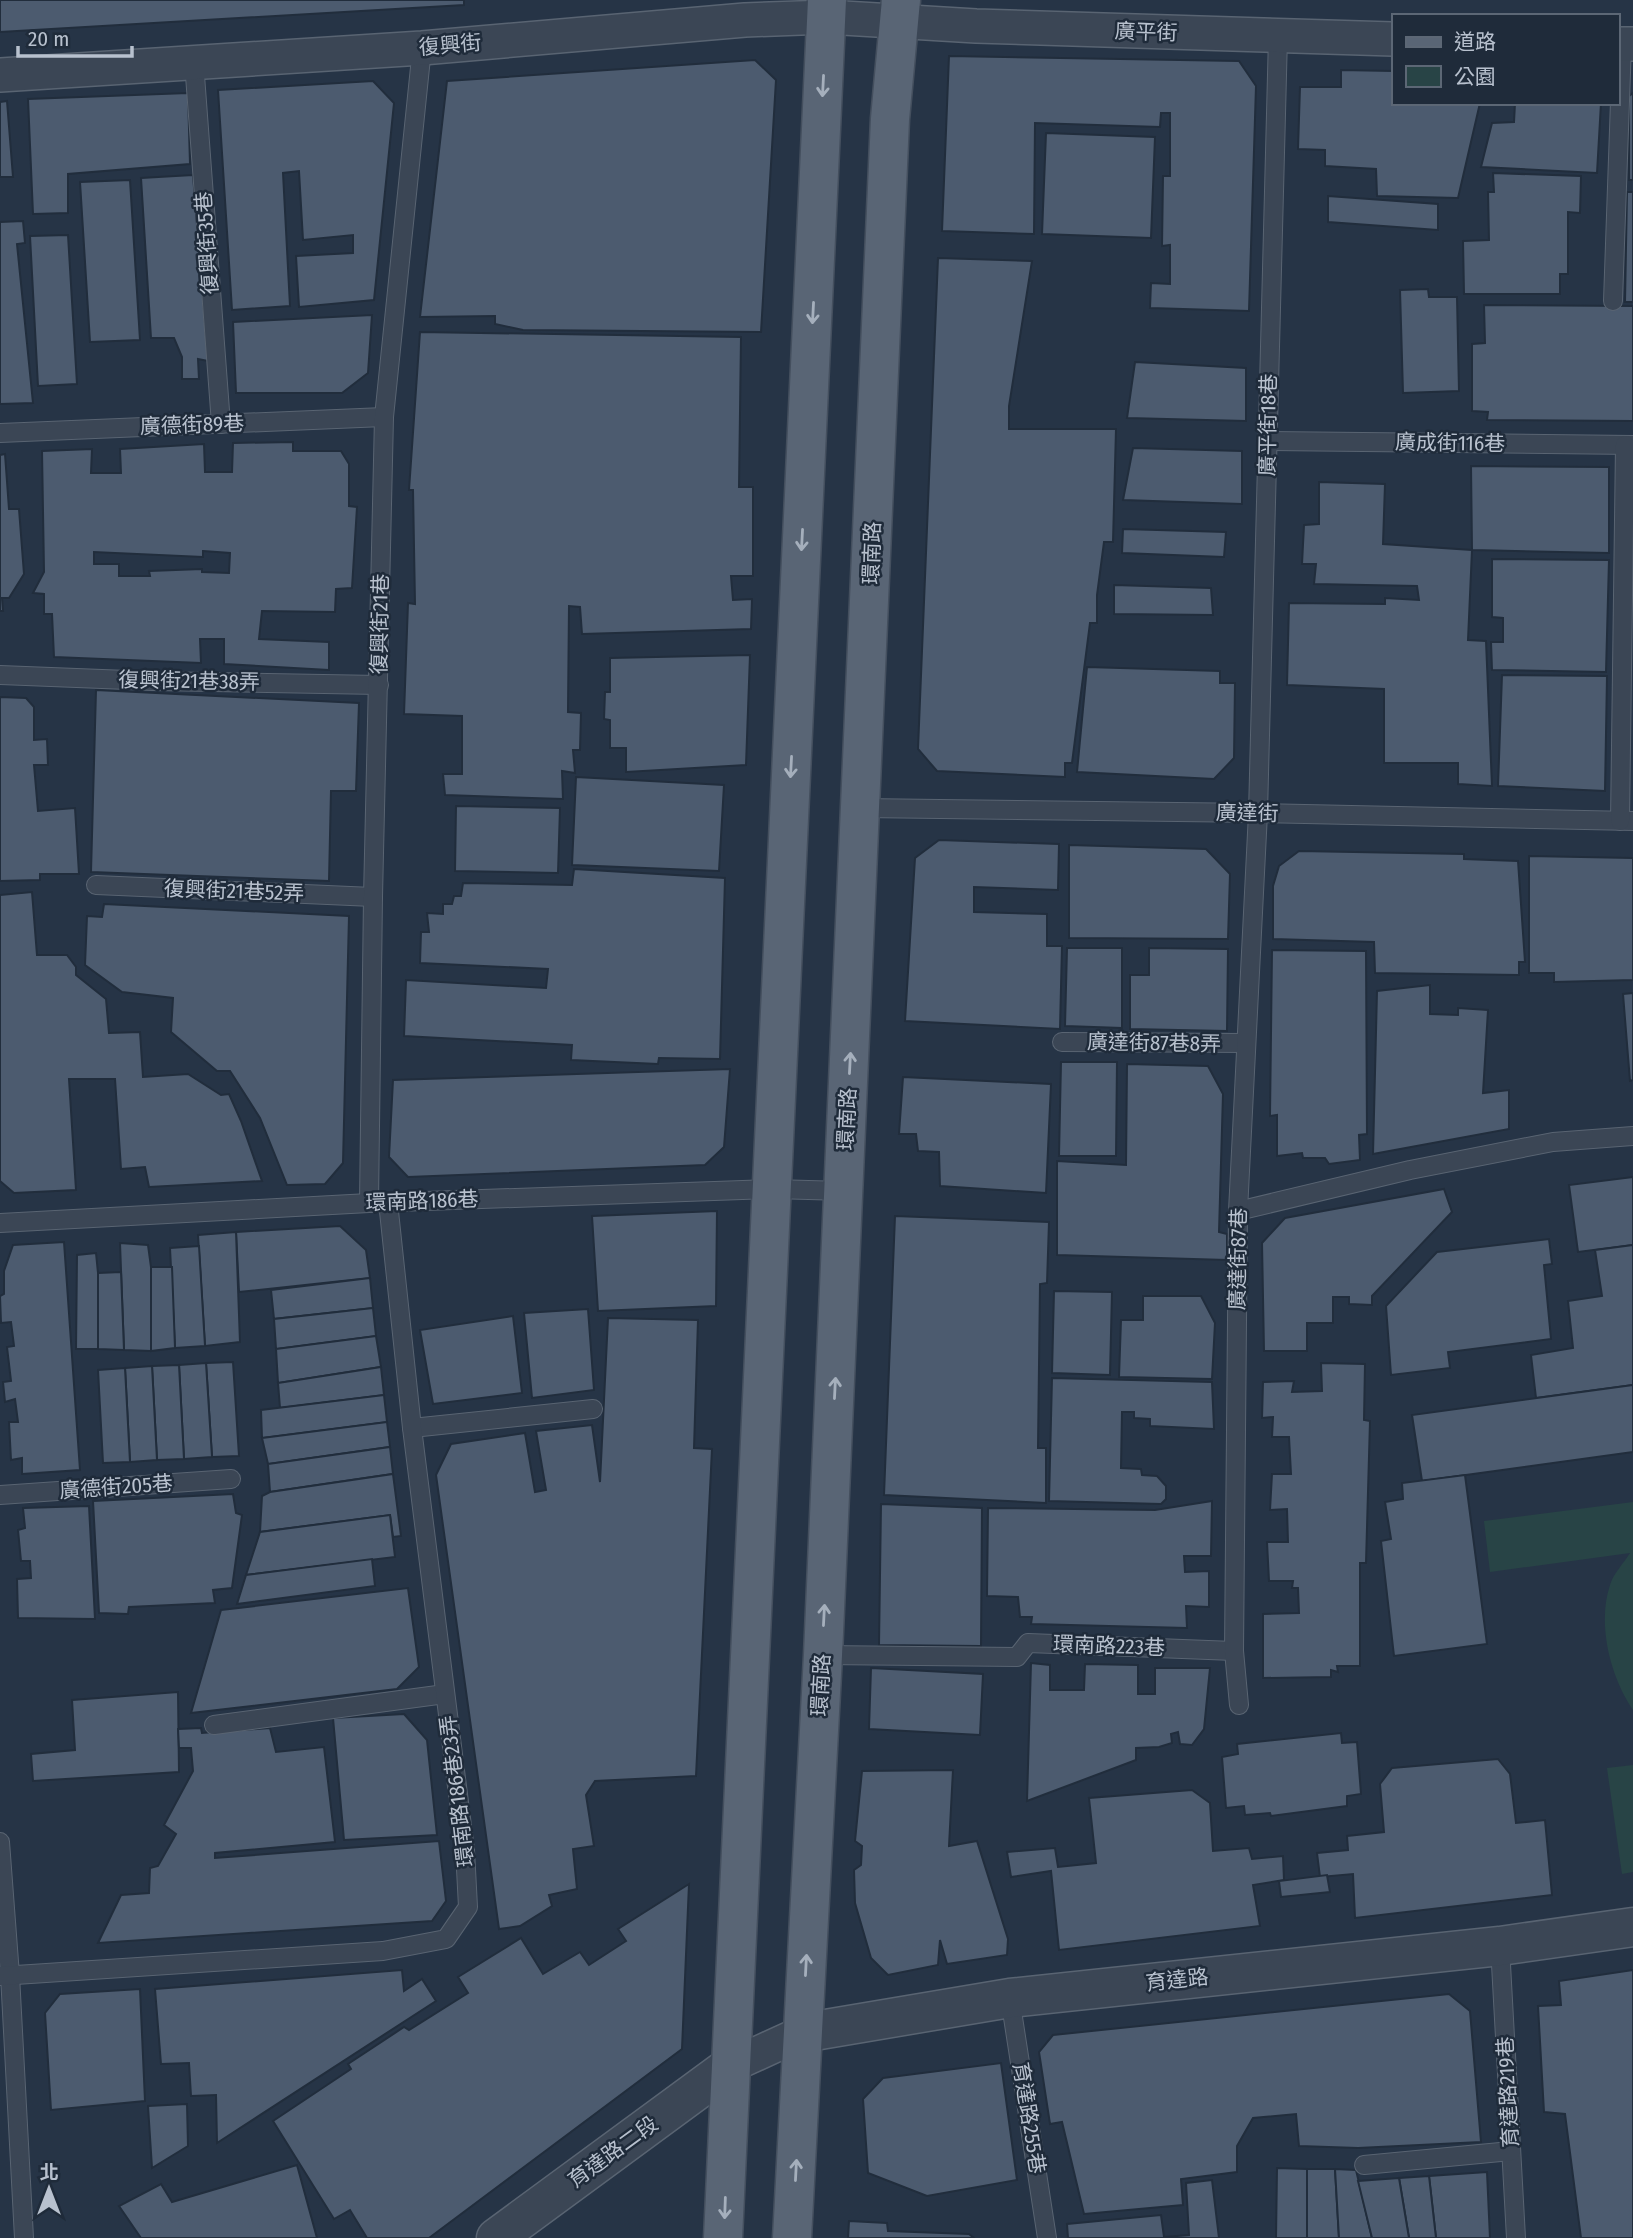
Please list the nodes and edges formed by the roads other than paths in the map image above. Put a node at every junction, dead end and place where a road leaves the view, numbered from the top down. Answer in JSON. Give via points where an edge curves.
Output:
{"nodes":[{"id":1,"x":827,"y":9,"type":"edge"},
{"id":2,"x":900,"y":10,"type":"edge"},
{"id":3,"x":1278,"y":36,"type":"junction"},
{"id":4,"x":1392,"y":39,"type":"edge"},
{"id":5,"x":1624,"y":44,"type":"edge"},
{"id":6,"x":422,"y":48,"type":"junction"},
{"id":7,"x":194,"y":62,"type":"junction"},
{"id":8,"x":0,"y":75,"type":"edge"},
{"id":9,"x":1613,"y":301,"type":"dead end"},
{"id":10,"x":384,"y":417,"type":"junction"},
{"id":11,"x":221,"y":424,"type":"junction"},
{"id":12,"x":0,"y":433,"type":"edge"},
{"id":13,"x":1268,"y":441,"type":"junction"},
{"id":14,"x":1629,"y":445,"type":"edge"},
{"id":15,"x":0,"y":675,"type":"edge"},
{"id":16,"x":379,"y":685,"type":"junction"},
{"id":17,"x":862,"y":808,"type":"junction"},
{"id":18,"x":1258,"y":813,"type":"junction"},
{"id":19,"x":1626,"y":821,"type":"edge"},
{"id":20,"x":96,"y":885,"type":"dead end"},
{"id":21,"x":373,"y":897,"type":"junction"},
{"id":22,"x":1062,"y":1042,"type":"dead end"},
{"id":23,"x":1246,"y":1044,"type":"junction"},
{"id":24,"x":1633,"y":1136,"type":"edge"},
{"id":25,"x":773,"y":1189,"type":"junction"},
{"id":26,"x":844,"y":1191,"type":"junction"},
{"id":27,"x":388,"y":1202,"type":"junction"},
{"id":28,"x":369,"y":1203,"type":"junction"},
{"id":29,"x":1238,"y":1211,"type":"junction"},
{"id":30,"x":0,"y":1223,"type":"edge"},
{"id":31,"x":593,"y":1409,"type":"dead end"},
{"id":32,"x":412,"y":1428,"type":"junction"},
{"id":33,"x":231,"y":1479,"type":"dead end"},
{"id":34,"x":0,"y":1495,"type":"edge"},
{"id":35,"x":1234,"y":1651,"type":"junction"},
{"id":36,"x":823,"y":1655,"type":"junction"},
{"id":37,"x":446,"y":1694,"type":"junction"},
{"id":38,"x":1239,"y":1705,"type":"dead end"},
{"id":39,"x":214,"y":1725,"type":"dead end"},
{"id":40,"x":0,"y":1842,"type":"edge"},
{"id":41,"x":1633,"y":1927,"type":"edge"},
{"id":42,"x":1500,"y":1946,"type":"junction"},
{"id":43,"x":5,"y":1975,"type":"edge"},
{"id":44,"x":1010,"y":1998,"type":"junction"},
{"id":45,"x":802,"y":2033,"type":"junction"},
{"id":46,"x":730,"y":2066,"type":"junction"},
{"id":47,"x":1511,"y":2151,"type":"junction"},
{"id":48,"x":1364,"y":2165,"type":"dead end"},
{"id":49,"x":24,"y":2238,"type":"edge"},
{"id":50,"x":496,"y":2238,"type":"edge"},
{"id":51,"x":723,"y":2238,"type":"edge"},
{"id":52,"x":792,"y":2238,"type":"edge"},
{"id":53,"x":1047,"y":2238,"type":"edge"},
{"id":54,"x":1516,"y":2238,"type":"edge"}],
"edges":[{"from":1,"to":2,"type":"street","name":"復興街"},
{"from":1,"to":6,"type":"street","name":"復興街"},
{"from":1,"to":25,"type":"main road","one_way":true},
{"from":2,"to":3,"type":"street","name":"廣平街","via":[[976,26]]},
{"from":2,"to":17,"type":"main road","name":"環南路","via":[[890,119]]},
{"from":3,"to":4,"type":"street","name":"廣平街"},
{"from":3,"to":13,"type":"lane","name":"廣平街18巷"},
{"from":5,"to":9,"type":"lane"},
{"from":6,"to":7,"type":"street","name":"復興街"},
{"from":6,"to":10,"type":"lane","name":"復興街21巷"},
{"from":7,"to":8,"type":"street","name":"復興街"},
{"from":7,"to":11,"type":"lane","name":"復興街35巷"},
{"from":10,"to":11,"type":"lane","name":"廣德街89巷"},
{"from":10,"to":16,"type":"lane","name":"復興街21巷"},
{"from":11,"to":12,"type":"lane","name":"廣德街89巷"},
{"from":13,"to":14,"type":"lane","name":"廣成街116巷"},
{"from":13,"to":18,"type":"lane","name":"廣平街18巷"},
{"from":14,"to":19,"type":"lane"},
{"from":15,"to":16,"type":"lane","name":"復興街21巷38弄"},
{"from":16,"to":21,"type":"lane","name":"復興街21巷"},
{"from":17,"to":18,"type":"lane","name":"廣達街"},
{"from":26,"to":17,"type":"main road","name":"環南路","one_way":true},
{"from":18,"to":19,"type":"lane","name":"廣達街"},
{"from":18,"to":23,"type":"lane","name":"廣達街87巷"},
{"from":20,"to":21,"type":"lane","name":"復興街21巷52弄"},
{"from":21,"to":28,"type":"lane","name":"復興街21巷"},
{"from":22,"to":23,"type":"lane","name":"廣達街87巷8弄"},
{"from":23,"to":29,"type":"lane","name":"廣達街87巷"},
{"from":24,"to":29,"type":"lane","via":[[1540,1144]]},
{"from":25,"to":26,"type":"lane","name":"環南路186巷"},
{"from":25,"to":27,"type":"lane","name":"環南路186巷"},
{"from":25,"to":46,"type":"main road"},
{"from":36,"to":26,"type":"main road","name":"環南路","one_way":true},
{"from":27,"to":28,"type":"lane","name":"環南路186巷"},
{"from":27,"to":32,"type":"lane","name":"環南路186巷23弄"},
{"from":28,"to":30,"type":"lane","name":"環南路186巷"},
{"from":29,"to":35,"type":"lane","name":"廣達街87巷"},
{"from":31,"to":32,"type":"lane"},
{"from":32,"to":37,"type":"lane","name":"環南路186巷23弄"},
{"from":33,"to":34,"type":"lane","name":"廣德街205巷"},
{"from":35,"to":36,"type":"lane","name":"環南路223巷","via":[[1028,1643],[1017,1657]]},
{"from":35,"to":38,"type":"lane","name":"廣達街87巷"},
{"from":45,"to":36,"type":"main road","name":"環南路","one_way":true},
{"from":37,"to":39,"type":"lane"},
{"from":37,"to":43,"type":"lane","name":"環南路186巷23弄","via":[[468,1907],[446,1939],[383,1951]]},
{"from":40,"to":43,"type":"lane"},
{"from":41,"to":42,"type":"street","name":"育達路"},
{"from":42,"to":44,"type":"street","name":"育達路"},
{"from":42,"to":47,"type":"lane","name":"育達路219巷"},
{"from":43,"to":49,"type":"lane"},
{"from":44,"to":45,"type":"street","name":"育達路"},
{"from":44,"to":53,"type":"lane","name":"育達路255巷"},
{"from":45,"to":46,"type":"street","name":"育達路"},
{"from":52,"to":45,"type":"main road","name":"環南路","one_way":true},
{"from":46,"to":50,"type":"street","name":"育達路二段"},
{"from":46,"to":51,"type":"main road","one_way":true},
{"from":47,"to":48,"type":"lane"},
{"from":47,"to":54,"type":"lane","name":"育達路219巷"}]}
